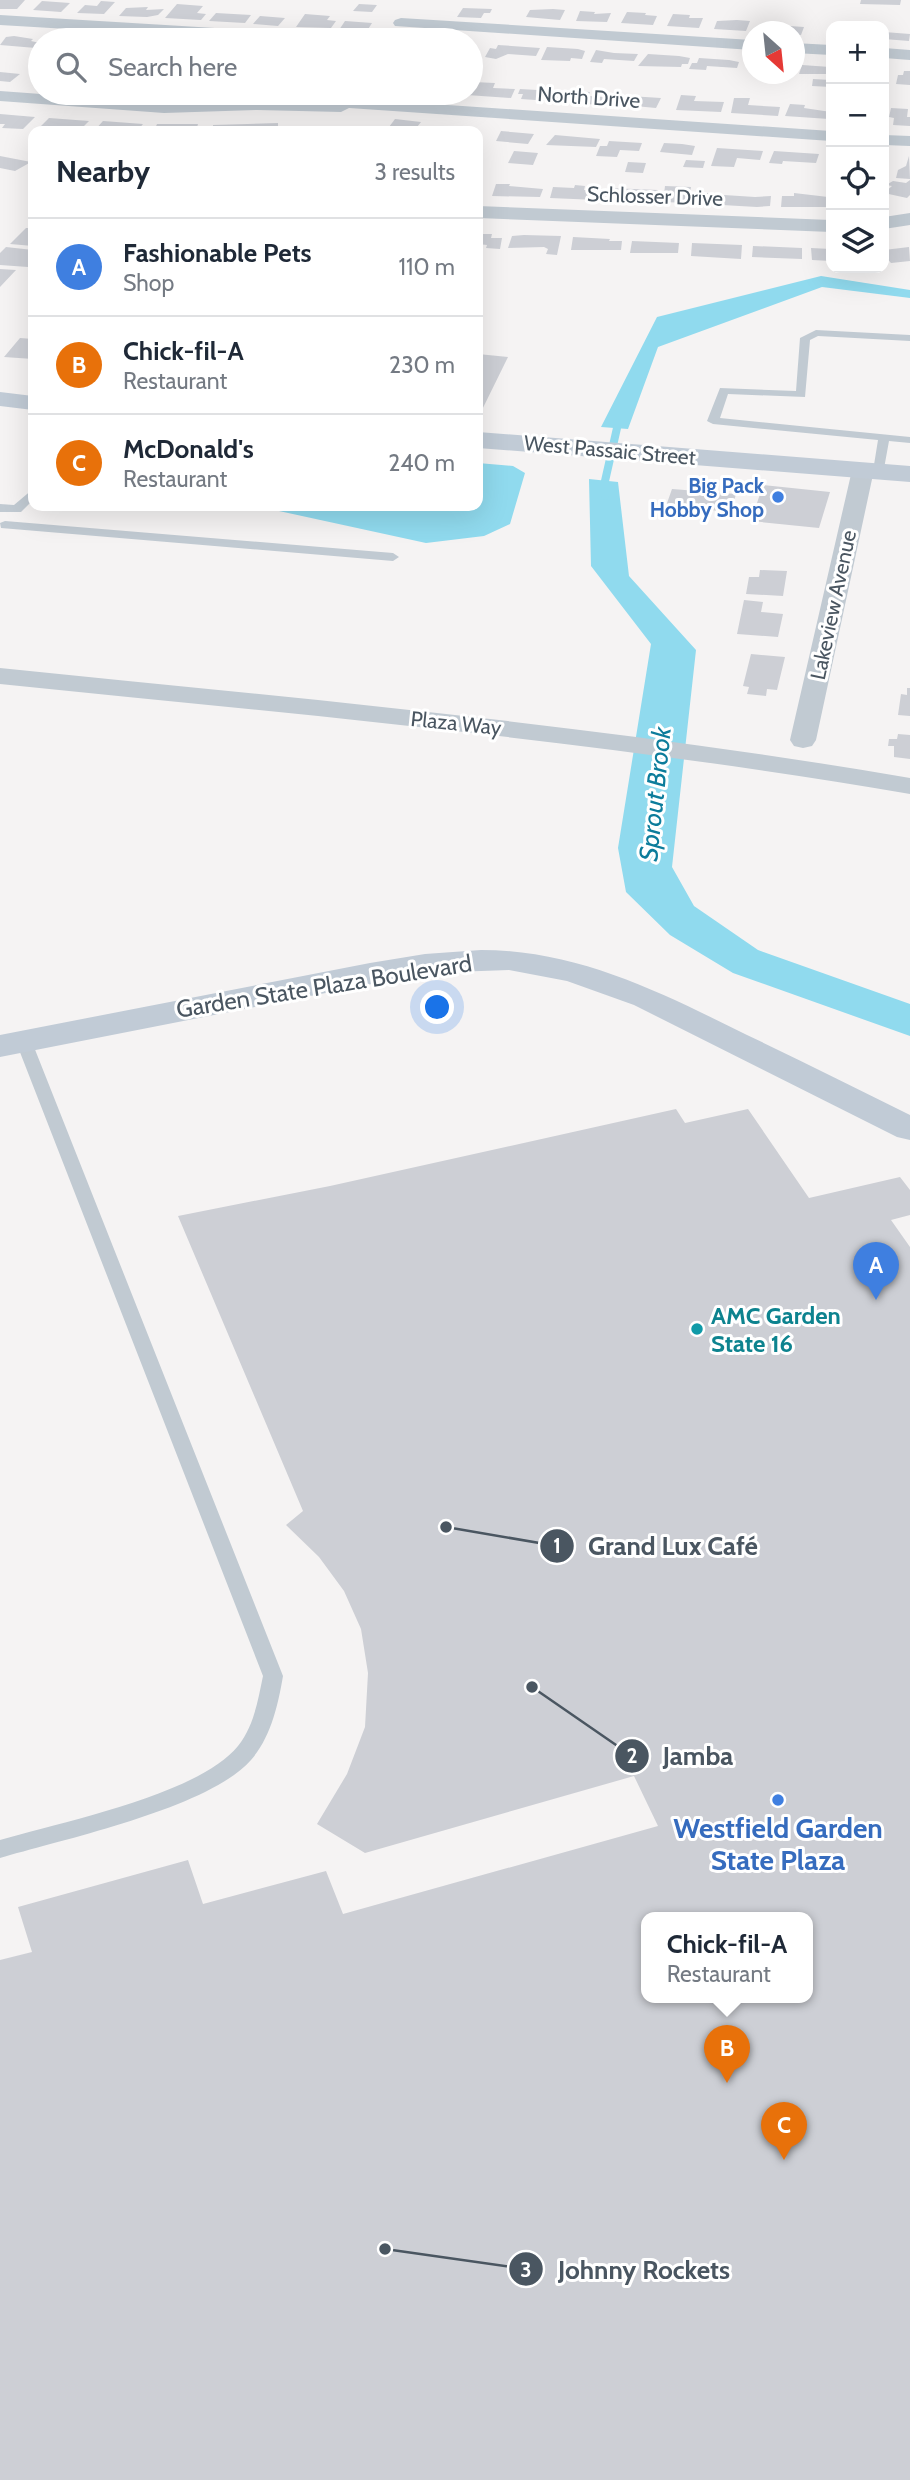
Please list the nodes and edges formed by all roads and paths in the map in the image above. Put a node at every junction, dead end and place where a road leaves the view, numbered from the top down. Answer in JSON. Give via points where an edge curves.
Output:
{"nodes":[{"id":1,"x":412,"y":8,"type":"dead end"},
{"id":2,"x":0,"y":20,"type":"edge"},
{"id":3,"x":401,"y":23,"type":"junction"},
{"id":4,"x":133,"y":28,"type":"edge"},
{"id":5,"x":397,"y":28,"type":"edge"},
{"id":6,"x":481,"y":28,"type":"edge"},
{"id":7,"x":483,"y":28,"type":"edge"},
{"id":8,"x":742,"y":44,"type":"edge"},
{"id":9,"x":805,"y":49,"type":"edge"},
{"id":10,"x":826,"y":50,"type":"edge"},
{"id":11,"x":889,"y":53,"type":"edge"},
{"id":12,"x":910,"y":55,"type":"edge"},
{"id":13,"x":0,"y":96,"type":"edge"},
{"id":14,"x":28,"y":98,"type":"edge"},
{"id":15,"x":123,"y":105,"type":"edge"},
{"id":16,"x":257,"y":105,"type":"edge"},
{"id":17,"x":343,"y":105,"type":"edge"},
{"id":18,"x":401,"y":105,"type":"edge"},
{"id":19,"x":328,"y":123,"type":"dead end"},
{"id":20,"x":826,"y":136,"type":"edge"},
{"id":21,"x":889,"y":140,"type":"edge"},
{"id":22,"x":910,"y":141,"type":"edge"},
{"id":23,"x":483,"y":212,"type":"edge"},
{"id":24,"x":910,"y":219,"type":"edge"},
{"id":25,"x":889,"y":222,"type":"edge"},
{"id":26,"x":826,"y":226,"type":"edge"},
{"id":27,"x":910,"y":338,"type":"edge"},
{"id":28,"x":0,"y":399,"type":"edge"},
{"id":29,"x":28,"y":402,"type":"edge"},
{"id":30,"x":884,"y":438,"type":"junction"},
{"id":31,"x":483,"y":440,"type":"edge"},
{"id":32,"x":910,"y":440,"type":"edge"},
{"id":33,"x":871,"y":470,"type":"junction"},
{"id":34,"x":910,"y":474,"type":"edge"},
{"id":35,"x":28,"y":498,"type":"edge"},
{"id":36,"x":0,"y":508,"type":"edge"},
{"id":37,"x":5,"y":525,"type":"dead end"},
{"id":38,"x":393,"y":557,"type":"dead end"},
{"id":39,"x":0,"y":676,"type":"edge"},
{"id":40,"x":803,"y":740,"type":"dead end"},
{"id":41,"x":910,"y":786,"type":"edge"},
{"id":42,"x":12,"y":1044,"type":"edge"},
{"id":43,"x":910,"y":1129,"type":"edge"},
{"id":44,"x":0,"y":1849,"type":"edge"}],
"edges":[{"from":1,"to":3,"type":"street"},
{"from":2,"to":4,"type":"street"},
{"from":3,"to":5,"type":"street"},
{"from":3,"to":6,"type":"street"},
{"from":7,"to":8,"type":"street"},
{"from":9,"to":10,"type":"street"},
{"from":11,"to":12,"type":"street"},
{"from":13,"to":14,"type":"street","name":"North Drive"},
{"from":15,"to":16,"type":"street","name":"North Drive"},
{"from":17,"to":19,"type":"street"},
{"from":18,"to":20,"type":"street","name":"North Drive"},
{"from":21,"to":22,"type":"street"},
{"from":23,"to":26,"type":"street","name":"Schlosser Drive"},
{"from":24,"to":25,"type":"street"},
{"from":27,"to":30,"type":"lane","via":[[816,333],[805,338],[801,395],[724,390],[713,421]]},
{"from":28,"to":29,"type":"street"},
{"from":30,"to":32,"type":"lane"},
{"from":30,"to":33,"type":"lane"},
{"from":31,"to":33,"type":"street","name":"West Passaic Street"},
{"from":33,"to":34,"type":"street","name":"West Passaic Street"},
{"from":33,"to":40,"type":"street","name":"Lakeview Avenue"},
{"from":35,"to":36,"type":"lane","via":[[17,509]]},
{"from":37,"to":38,"type":"lane"},
{"from":39,"to":41,"type":"street","name":"Plaza Way","via":[[609,739]]},
{"from":42,"to":43,"type":"street","name":"Garden State Plaza Boulevard","via":[[378,972],[460,961],[512,961],[549,966],[646,998]]},
{"from":42,"to":44,"type":"lane","via":[[273,1676],[261,1728],[242,1756],[216,1776],[174,1796]]}]}
